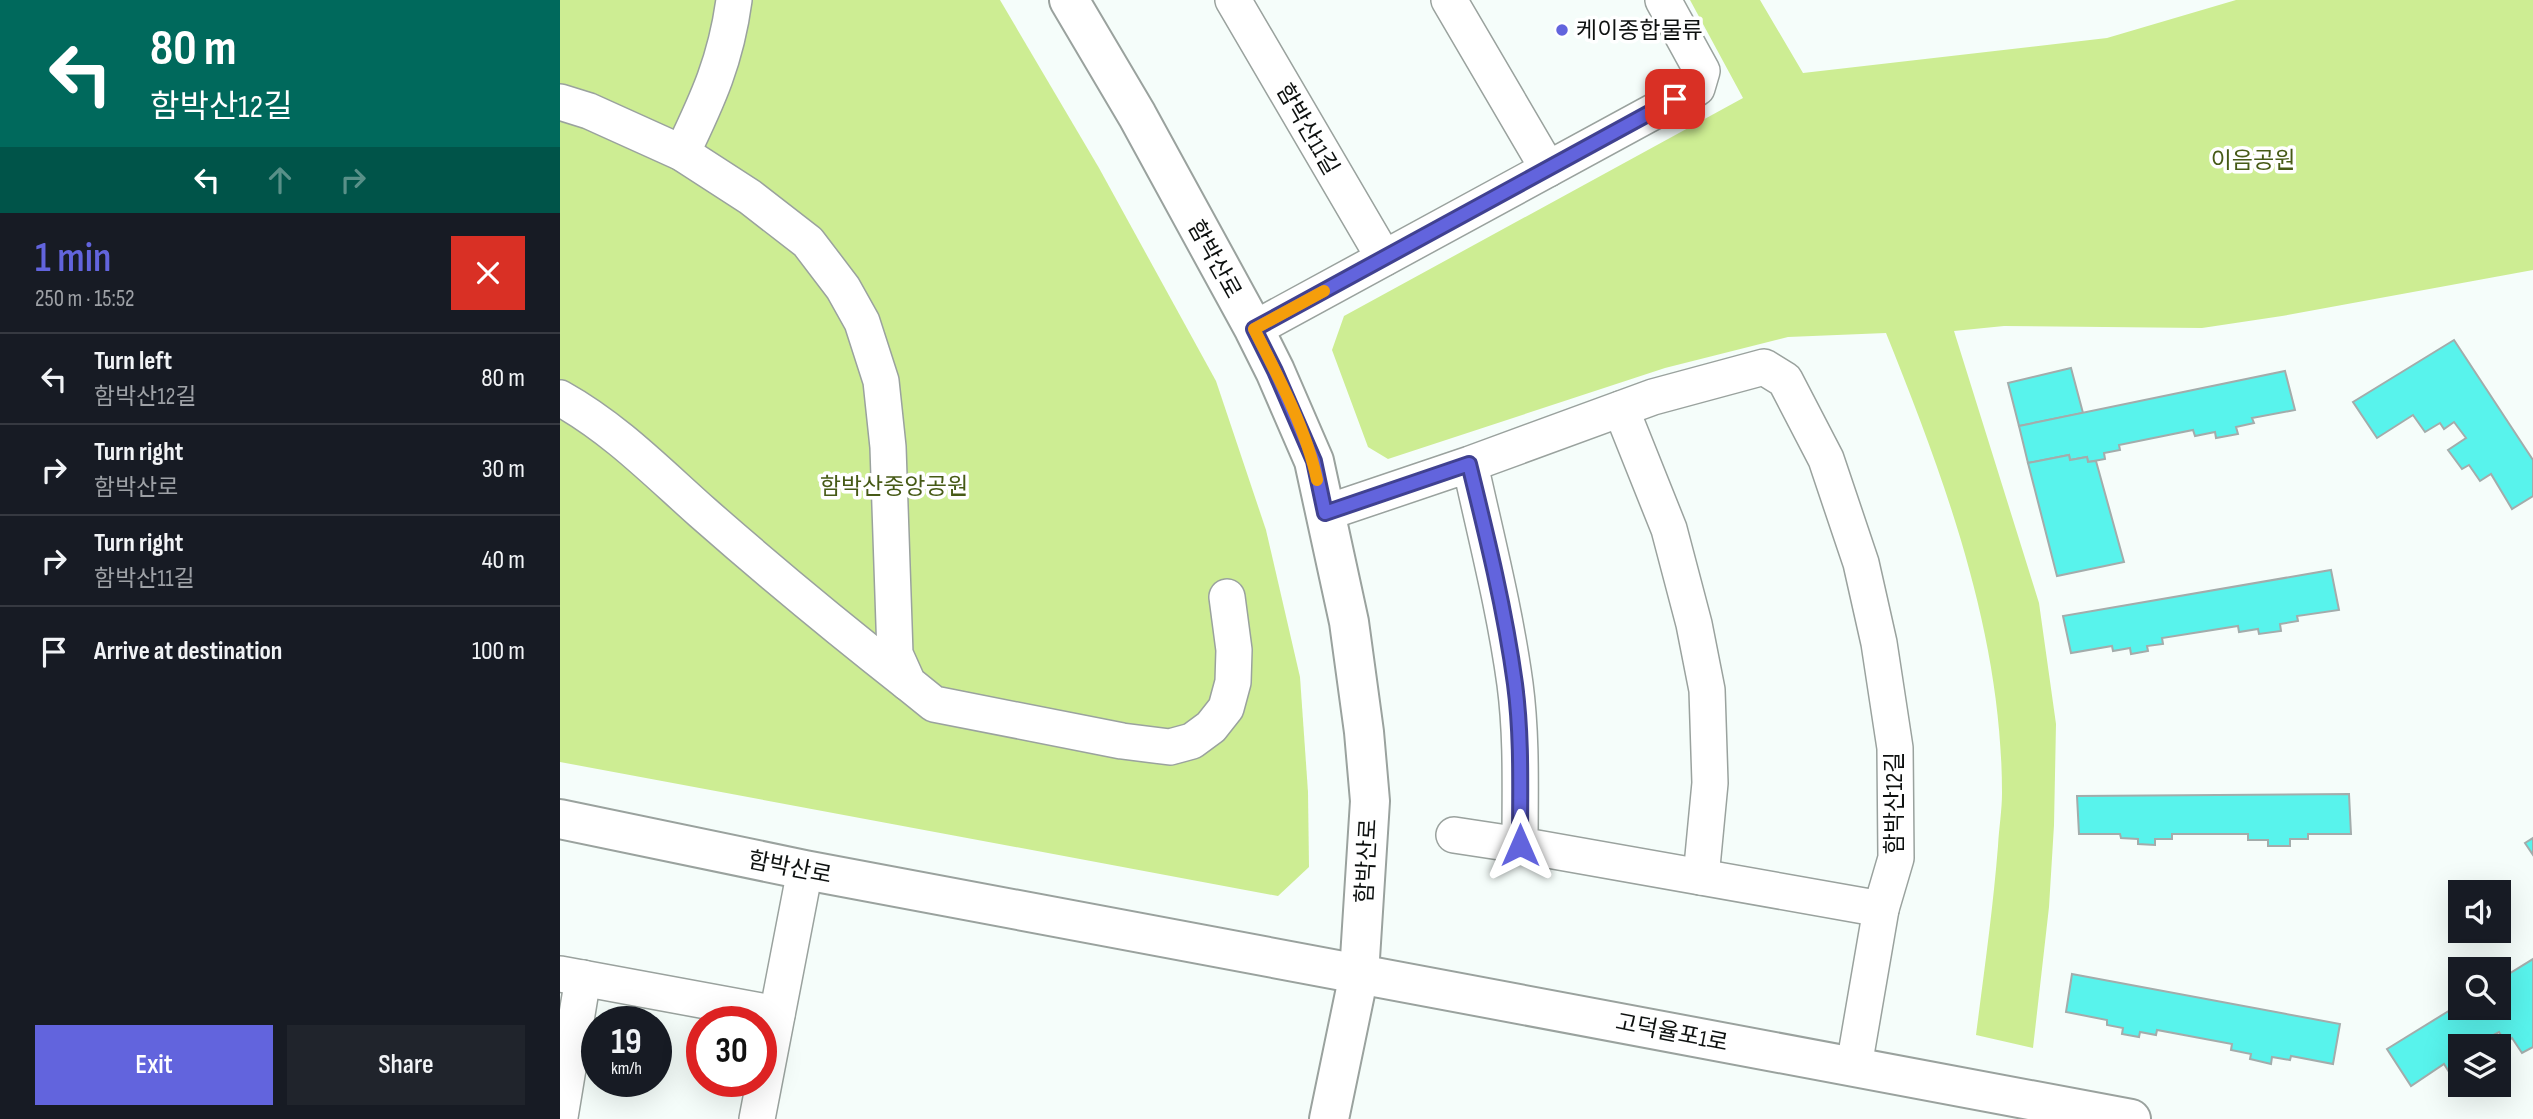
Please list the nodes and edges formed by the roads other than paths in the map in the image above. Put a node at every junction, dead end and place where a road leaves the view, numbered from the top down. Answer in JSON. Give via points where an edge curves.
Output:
{"nodes":[{"id":1,"x":734,"y":0,"type":"edge"},
{"id":2,"x":1069,"y":0,"type":"edge"},
{"id":3,"x":1233,"y":0,"type":"edge"},
{"id":4,"x":1449,"y":0,"type":"edge"},
{"id":5,"x":1663,"y":0,"type":"edge"},
{"id":6,"x":560,"y":102,"type":"edge"},
{"id":7,"x":682,"y":153,"type":"junction"},
{"id":8,"x":1548,"y":169,"type":"junction"},
{"id":9,"x":1384,"y":258,"type":"junction"},
{"id":10,"x":1254,"y":329,"type":"junction"},
{"id":11,"x":560,"y":398,"type":"edge"},
{"id":12,"x":1620,"y":409,"type":"junction"},
{"id":13,"x":1469,"y":464,"type":"junction"},
{"id":14,"x":1325,"y":513,"type":"junction"},
{"id":15,"x":1227,"y":597,"type":"dead end"},
{"id":16,"x":908,"y":683,"type":"junction"},
{"id":17,"x":560,"y":819,"type":"edge"},
{"id":18,"x":1454,"y":835,"type":"dead end"},
{"id":19,"x":1520,"y":845,"type":"junction"},
{"id":20,"x":805,"y":870,"type":"junction"},
{"id":21,"x":1701,"y":877,"type":"junction"},
{"id":22,"x":1881,"y":909,"type":"junction"},
{"id":23,"x":1359,"y":974,"type":"junction"},
{"id":24,"x":572,"y":976,"type":"edge"},
{"id":25,"x":734,"y":1006,"type":"edge"},
{"id":26,"x":777,"y":1014,"type":"edge"},
{"id":27,"x":1854,"y":1066,"type":"junction"},
{"id":28,"x":761,"y":1097,"type":"edge"},
{"id":29,"x":560,"y":1117,"type":"edge"},
{"id":30,"x":757,"y":1119,"type":"edge"},
{"id":31,"x":1329,"y":1119,"type":"edge"},
{"id":32,"x":2131,"y":1119,"type":"edge"}],
"edges":[{"from":1,"to":7,"type":"street","via":[[719,73]]},
{"from":2,"to":10,"type":"street","name":"함박산로"},
{"from":3,"to":9,"type":"street","name":"함박산11길"},
{"from":4,"to":8,"type":"street"},
{"from":5,"to":8,"type":"street","via":[[1702,71],[1697,88]]},
{"from":6,"to":7,"type":"street"},
{"from":7,"to":16,"type":"street","via":[[808,242],[862,322],[881,381],[888,447],[895,654]]},
{"from":8,"to":9,"type":"street"},
{"from":9,"to":10,"type":"street"},
{"from":10,"to":14,"type":"street","name":"함박산로","via":[[1314,461]]},
{"from":11,"to":16,"type":"street","via":[[637,451],[816,610]]},
{"from":12,"to":13,"type":"street","name":"함박산12길"},
{"from":12,"to":21,"type":"street","via":[[1669,529],[1707,690],[1710,783]]},
{"from":12,"to":22,"type":"street","name":"함박산12길","via":[[1764,367],[1785,380],[1826,459],[1861,563],[1879,643],[1895,748],[1896,858]]},
{"from":13,"to":14,"type":"street","name":"함박산12길"},
{"from":13,"to":19,"type":"street","via":[[1515,685]]},
{"from":14,"to":23,"type":"street","name":"함박산로","via":[[1349,622],[1370,801]]},
{"from":15,"to":16,"type":"street","via":[[1234,650],[1226,708],[1212,727],[1192,741],[1170,747],[934,704]]},
{"from":17,"to":20,"type":"street","name":"함박산로"},
{"from":18,"to":19,"type":"street"},
{"from":19,"to":21,"type":"street"},
{"from":20,"to":23,"type":"street","name":"함박산로"},
{"from":20,"to":26,"type":"street"},
{"from":21,"to":22,"type":"street"},
{"from":22,"to":27,"type":"street","name":"함박산12길"},
{"from":23,"to":27,"type":"street","name":"고덕율포1로"},
{"from":23,"to":31,"type":"street"},
{"from":24,"to":25,"type":"street"},
{"from":24,"to":29,"type":"street"},
{"from":27,"to":32,"type":"street","name":"고덕율포1로"},
{"from":28,"to":30,"type":"street"}]}
